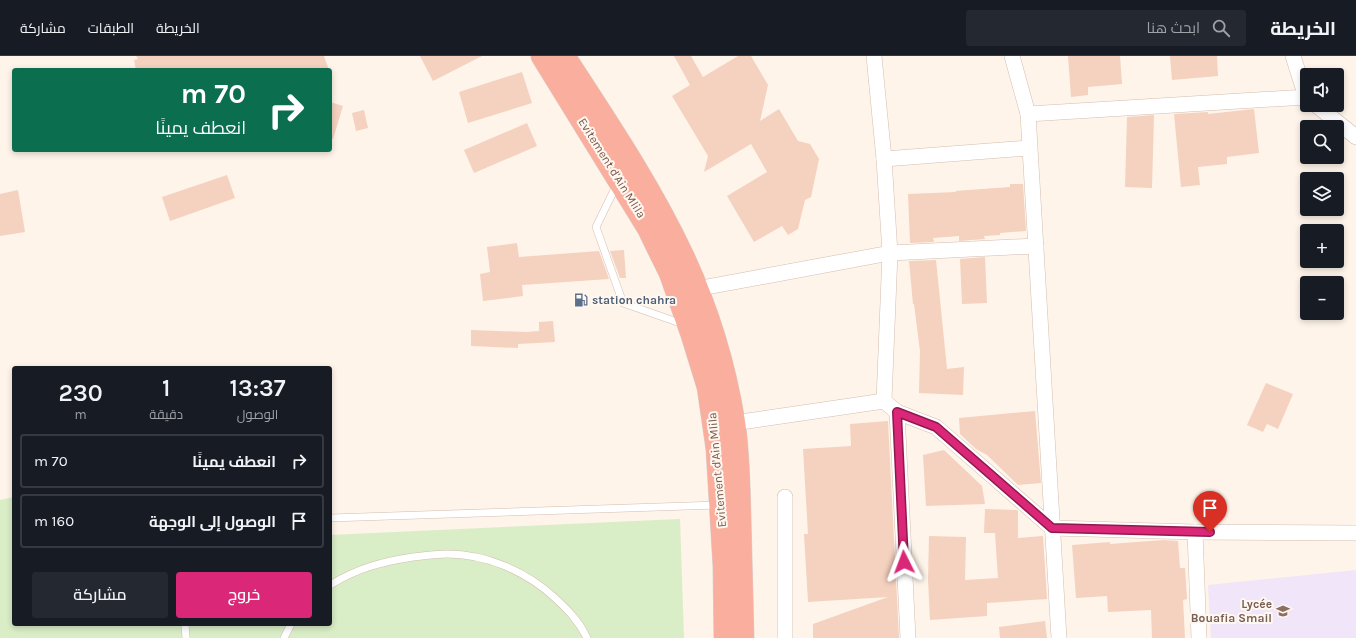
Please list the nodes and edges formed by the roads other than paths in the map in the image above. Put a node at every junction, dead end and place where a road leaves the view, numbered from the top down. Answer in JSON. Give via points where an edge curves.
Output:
{"nodes":[{"id":1,"x":542,"y":56,"type":"edge"},
{"id":2,"x":564,"y":56,"type":"edge"},
{"id":3,"x":874,"y":56,"type":"edge"},
{"id":4,"x":1012,"y":56,"type":"edge"},
{"id":5,"x":1293,"y":56,"type":"edge"},
{"id":6,"x":1300,"y":74,"type":"edge"},
{"id":7,"x":1300,"y":100,"type":"edge"},
{"id":8,"x":1325,"y":112,"type":"edge"},
{"id":9,"x":1028,"y":114,"type":"junction"},
{"id":10,"x":1356,"y":138,"type":"edge"},
{"id":11,"x":1029,"y":148,"type":"junction"},
{"id":12,"x":884,"y":159,"type":"junction"},
{"id":13,"x":619,"y":179,"type":"junction"},
{"id":14,"x":1036,"y":246,"type":"junction"},
{"id":15,"x":890,"y":253,"type":"junction"},
{"id":16,"x":696,"y":289,"type":"junction"},
{"id":17,"x":689,"y":326,"type":"junction"},
{"id":18,"x":884,"y":401,"type":"junction"},
{"id":19,"x":897,"y":412,"type":"junction"},
{"id":20,"x":734,"y":423,"type":"junction"},
{"id":21,"x":785,"y":497,"type":"dead end"},
{"id":22,"x":720,"y":504,"type":"junction"},
{"id":23,"x":332,"y":518,"type":"edge"},
{"id":24,"x":1052,"y":528,"type":"junction"},
{"id":25,"x":1195,"y":532,"type":"junction"},
{"id":26,"x":1356,"y":533,"type":"edge"},
{"id":27,"x":332,"y":584,"type":"edge"},
{"id":28,"x":185,"y":626,"type":"edge"},
{"id":29,"x":290,"y":626,"type":"edge"},
{"id":30,"x":186,"y":638,"type":"edge"},
{"id":31,"x":284,"y":638,"type":"edge"},
{"id":32,"x":587,"y":638,"type":"edge"},
{"id":33,"x":725,"y":638,"type":"edge"},
{"id":34,"x":743,"y":638,"type":"edge"},
{"id":35,"x":785,"y":638,"type":"edge"},
{"id":36,"x":908,"y":638,"type":"edge"},
{"id":37,"x":1059,"y":638,"type":"edge"},
{"id":38,"x":1199,"y":638,"type":"edge"}],
"edges":[{"from":1,"to":13,"type":"highway","name":"Evitement d'Ain Mlila"},
{"from":2,"to":16,"type":"highway","name":"Evitement d'Ain Mlila","via":[[626,151],[655,201],[684,258]]},
{"from":3,"to":12,"type":"street"},
{"from":4,"to":9,"type":"street"},
{"from":5,"to":6,"type":"street"},
{"from":7,"to":9,"type":"street"},
{"from":8,"to":10,"type":"street"},
{"from":9,"to":11,"type":"street"},
{"from":11,"to":12,"type":"street"},
{"from":11,"to":14,"type":"street"},
{"from":12,"to":15,"type":"street"},
{"from":13,"to":17,"type":"highway","name":"Evitement d'Ain Mlila","via":[[648,228],[670,273]]},
{"from":13,"to":17,"type":"lane","via":[[596,227],[623,303]]},
{"from":14,"to":15,"type":"street"},
{"from":14,"to":24,"type":"street"},
{"from":15,"to":16,"type":"street"},
{"from":15,"to":18,"type":"street"},
{"from":16,"to":20,"type":"highway","name":"Evitement d'Ain Mlila","via":[[722,361]]},
{"from":17,"to":22,"type":"highway","name":"Evitement d'Ain Mlila","via":[[708,387],[717,449]]},
{"from":18,"to":19,"type":"street"},
{"from":18,"to":20,"type":"street"},
{"from":19,"to":24,"type":"street","via":[[936,427]]},
{"from":19,"to":36,"type":"street"},
{"from":20,"to":34,"type":"highway","name":"Evitement d'Ain Mlila","via":[[739,469]]},
{"from":21,"to":35,"type":"street"},
{"from":22,"to":23,"type":"lane"},
{"from":22,"to":33,"type":"highway","name":"Evitement d'Ain Mlila"},
{"from":24,"to":25,"type":"street"},
{"from":24,"to":37,"type":"street"},
{"from":25,"to":26,"type":"street"},
{"from":25,"to":38,"type":"street"},
{"from":27,"to":32,"type":"lane","via":[[366,567],[389,561],[446,554],[474,556],[521,573],[544,588],[582,626]]},
{"from":28,"to":30,"type":"lane"},
{"from":29,"to":31,"type":"lane"}]}
